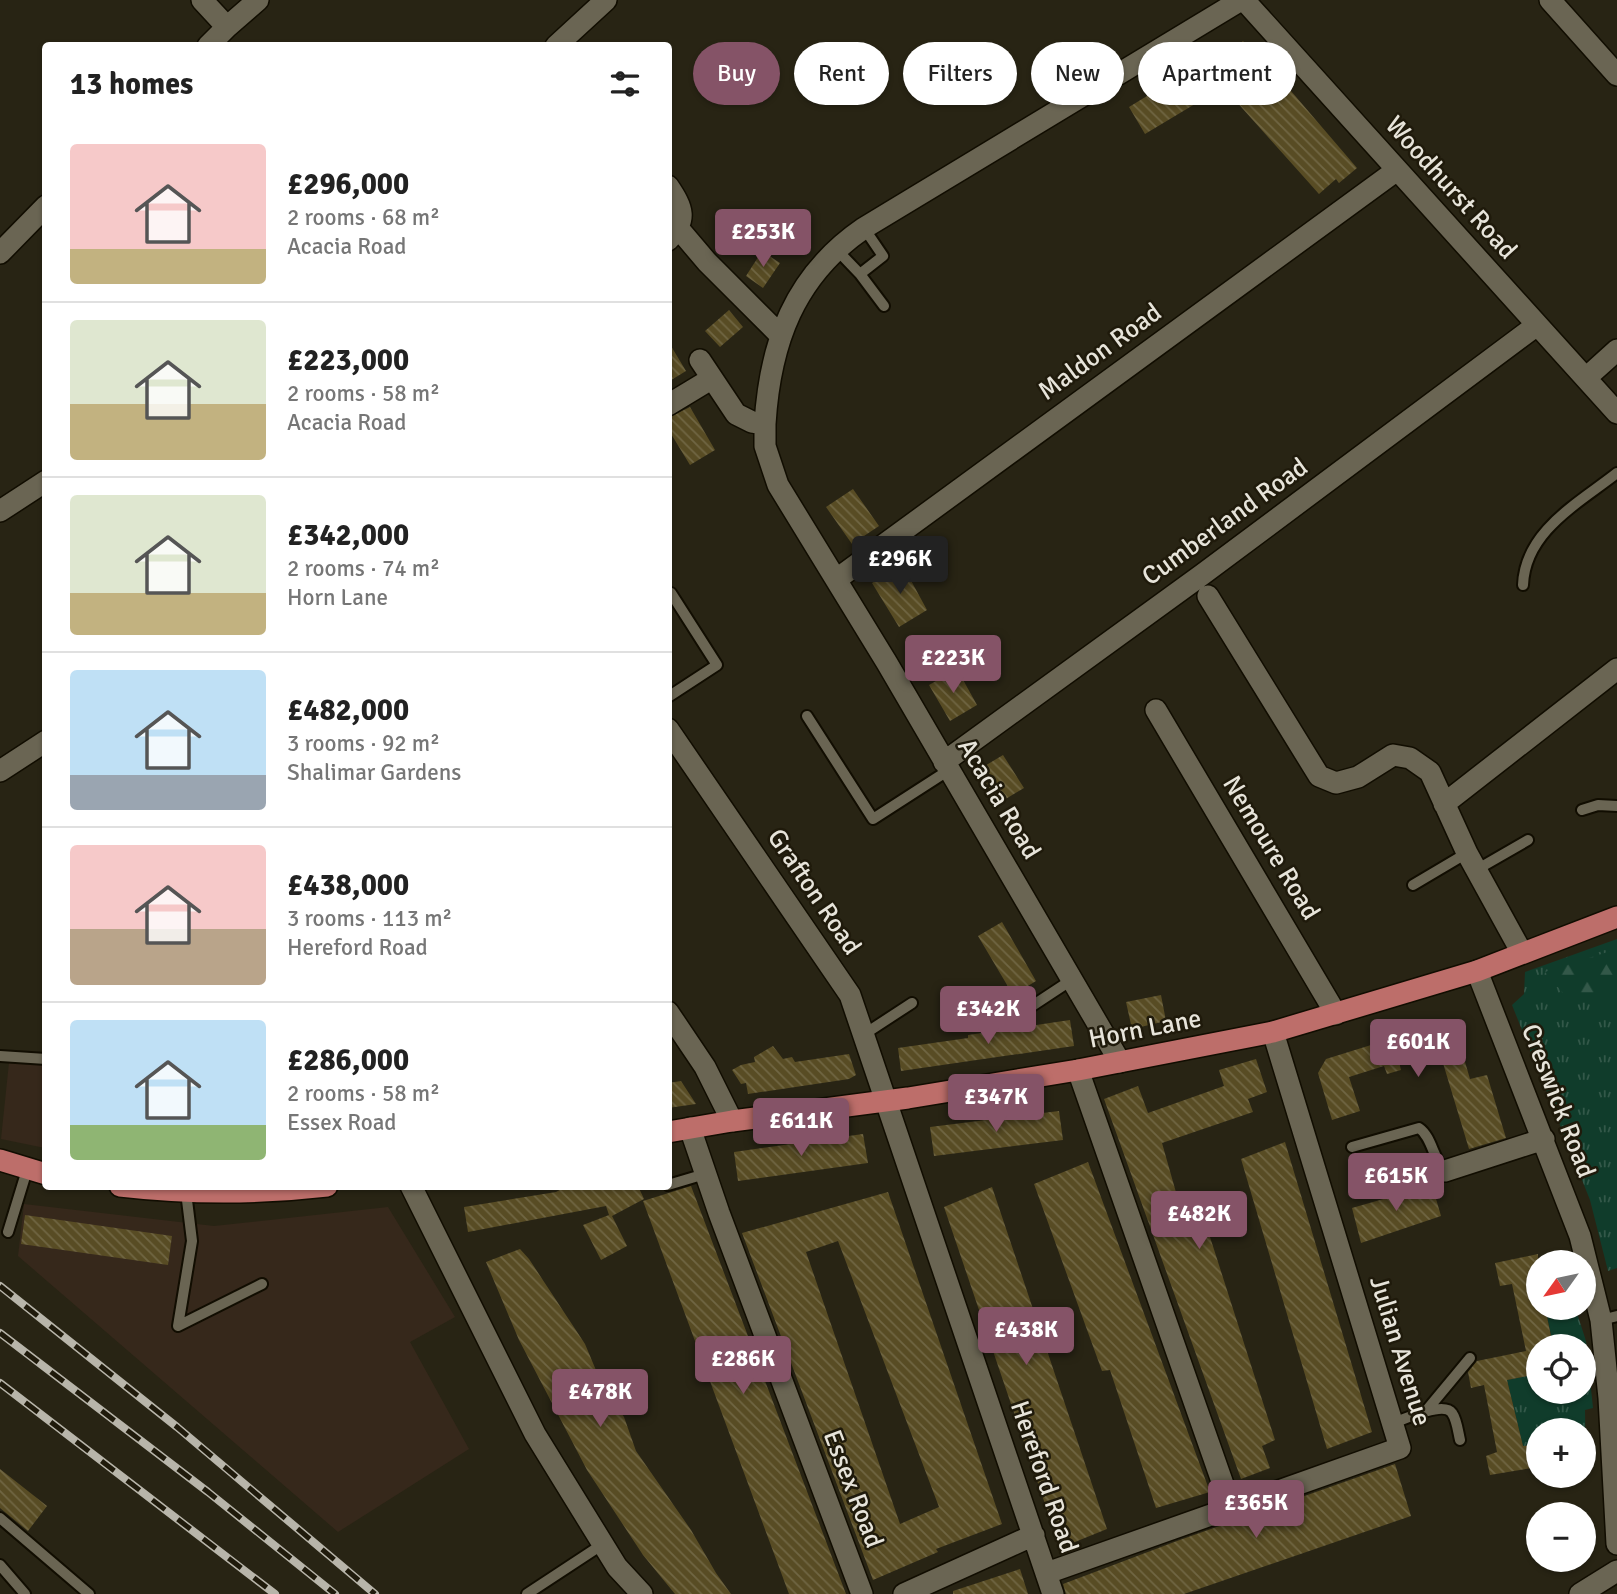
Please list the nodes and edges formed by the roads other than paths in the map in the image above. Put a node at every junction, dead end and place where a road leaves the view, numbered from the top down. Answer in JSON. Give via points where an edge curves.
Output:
{"nodes":[{"id":1,"x":202,"y":0,"type":"edge"},
{"id":2,"x":258,"y":0,"type":"edge"},
{"id":3,"x":606,"y":0,"type":"edge"},
{"id":4,"x":1243,"y":0,"type":"edge"},
{"id":5,"x":1550,"y":0,"type":"edge"},
{"id":6,"x":227,"y":27,"type":"junction"},
{"id":7,"x":212,"y":42,"type":"edge"},
{"id":8,"x":563,"y":42,"type":"edge"},
{"id":9,"x":1617,"y":75,"type":"edge"},
{"id":10,"x":1397,"y":170,"type":"junction"},
{"id":11,"x":672,"y":193,"type":"edge"},
{"id":12,"x":42,"y":210,"type":"edge"},
{"id":13,"x":864,"y":228,"type":"junction"},
{"id":14,"x":674,"y":235,"type":"edge"},
{"id":15,"x":836,"y":249,"type":"junction"},
{"id":16,"x":0,"y":253,"type":"edge"},
{"id":17,"x":860,"y":274,"type":"junction"},
{"id":18,"x":884,"y":306,"type":"dead end"},
{"id":19,"x":1537,"y":325,"type":"junction"},
{"id":20,"x":780,"y":335,"type":"junction"},
{"id":21,"x":1617,"y":349,"type":"edge"},
{"id":22,"x":1586,"y":378,"type":"junction"},
{"id":23,"x":672,"y":401,"type":"edge"},
{"id":24,"x":1617,"y":413,"type":"edge"},
{"id":25,"x":765,"y":424,"type":"junction"},
{"id":26,"x":1617,"y":473,"type":"edge"},
{"id":27,"x":42,"y":484,"type":"edge"},
{"id":28,"x":0,"y":511,"type":"edge"},
{"id":29,"x":836,"y":579,"type":"junction"},
{"id":30,"x":1524,"y":585,"type":"dead end"},
{"id":31,"x":1203,"y":587,"type":"junction"},
{"id":32,"x":672,"y":595,"type":"edge"},
{"id":33,"x":1617,"y":669,"type":"edge"},
{"id":34,"x":672,"y":694,"type":"edge"},
{"id":35,"x":1156,"y":710,"type":"dead end"},
{"id":36,"x":807,"y":716,"type":"dead end"},
{"id":37,"x":672,"y":735,"type":"edge"},
{"id":38,"x":42,"y":744,"type":"edge"},
{"id":39,"x":946,"y":766,"type":"junction"},
{"id":40,"x":0,"y":771,"type":"edge"},
{"id":41,"x":1444,"y":804,"type":"junction"},
{"id":42,"x":1617,"y":806,"type":"edge"},
{"id":43,"x":1582,"y":810,"type":"dead end"},
{"id":44,"x":1528,"y":840,"type":"dead end"},
{"id":45,"x":1471,"y":861,"type":"junction"},
{"id":46,"x":1413,"y":885,"type":"dead end"},
{"id":47,"x":1617,"y":917,"type":"edge"},
{"id":48,"x":1522,"y":953,"type":"junction"},
{"id":49,"x":1477,"y":971,"type":"junction"},
{"id":50,"x":1073,"y":979,"type":"junction"},
{"id":51,"x":912,"y":1003,"type":"dead end"},
{"id":52,"x":1336,"y":1014,"type":"junction"},
{"id":53,"x":672,"y":1018,"type":"edge"},
{"id":54,"x":971,"y":1022,"type":"dead end"},
{"id":55,"x":1273,"y":1032,"type":"junction"},
{"id":56,"x":863,"y":1035,"type":"junction"},
{"id":57,"x":0,"y":1056,"type":"edge"},
{"id":58,"x":42,"y":1059,"type":"edge"},
{"id":59,"x":1120,"y":1062,"type":"junction"},
{"id":60,"x":1078,"y":1070,"type":"junction"},
{"id":61,"x":885,"y":1101,"type":"junction"},
{"id":62,"x":732,"y":1121,"type":"junction"},
{"id":63,"x":690,"y":1128,"type":"junction"},
{"id":64,"x":672,"y":1131,"type":"edge"},
{"id":65,"x":1544,"y":1139,"type":"junction"},
{"id":66,"x":1352,"y":1147,"type":"dead end"},
{"id":67,"x":0,"y":1160,"type":"edge"},
{"id":68,"x":1445,"y":1171,"type":"junction"},
{"id":69,"x":36,"y":1172,"type":"edge"},
{"id":70,"x":705,"y":1174,"type":"junction"},
{"id":71,"x":672,"y":1184,"type":"edge"},
{"id":72,"x":164,"y":1190,"type":"edge"},
{"id":73,"x":294,"y":1190,"type":"edge"},
{"id":74,"x":413,"y":1190,"type":"edge"},
{"id":75,"x":186,"y":1192,"type":"junction"},
{"id":76,"x":1364,"y":1192,"type":"dead end"},
{"id":77,"x":8,"y":1232,"type":"dead end"},
{"id":78,"x":262,"y":1284,"type":"dead end"},
{"id":79,"x":1609,"y":1318,"type":"edge"},
{"id":80,"x":1470,"y":1358,"type":"dead end"},
{"id":81,"x":1424,"y":1413,"type":"junction"},
{"id":82,"x":1393,"y":1423,"type":"junction"},
{"id":83,"x":1460,"y":1440,"type":"dead end"},
{"id":84,"x":1230,"y":1507,"type":"junction"},
{"id":85,"x":0,"y":1518,"type":"edge"},
{"id":86,"x":1034,"y":1535,"type":"junction"},
{"id":87,"x":603,"y":1544,"type":"junction"},
{"id":88,"x":1617,"y":1544,"type":"edge"},
{"id":89,"x":0,"y":1565,"type":"edge"},
{"id":90,"x":1617,"y":1572,"type":"edge"},
{"id":91,"x":1047,"y":1573,"type":"junction"},
{"id":92,"x":25,"y":1594,"type":"edge"},
{"id":93,"x":89,"y":1594,"type":"edge"},
{"id":94,"x":527,"y":1594,"type":"edge"},
{"id":95,"x":642,"y":1594,"type":"edge"},
{"id":96,"x":862,"y":1594,"type":"edge"},
{"id":97,"x":904,"y":1594,"type":"edge"},
{"id":98,"x":1053,"y":1594,"type":"edge"},
{"id":99,"x":1580,"y":1594,"type":"edge"}],
"edges":[{"from":1,"to":6,"type":"street"},
{"from":2,"to":6,"type":"street"},
{"from":3,"to":8,"type":"street"},
{"from":4,"to":10,"type":"street","name":"Woodhurst Road"},
{"from":4,"to":13,"type":"street","name":"Acacia Road"},
{"from":5,"to":9,"type":"street"},
{"from":6,"to":7,"type":"street"},
{"from":10,"to":19,"type":"street","name":"Woodhurst Road"},
{"from":10,"to":29,"type":"street","name":"Maldon Road"},
{"from":11,"to":14,"type":"street","via":[[682,210]]},
{"from":12,"to":16,"type":"street"},
{"from":13,"to":15,"type":"street","name":"Acacia Road"},
{"from":13,"to":17,"type":"lane","via":[[883,256]]},
{"from":14,"to":20,"type":"street"},
{"from":15,"to":17,"type":"lane"},
{"from":15,"to":20,"type":"street","name":"Acacia Road","via":[[804,287]]},
{"from":17,"to":18,"type":"lane"},
{"from":19,"to":22,"type":"street","name":"Woodhurst Road"},
{"from":19,"to":31,"type":"street","name":"Cumberland Road"},
{"from":20,"to":25,"type":"street","name":"Acacia Road","via":[[766,395]]},
{"from":21,"to":22,"type":"street"},
{"from":22,"to":24,"type":"street","name":"Woodhurst Road"},
{"from":23,"to":25,"type":"street","via":[[705,369],[736,414]]},
{"from":25,"to":29,"type":"street","name":"Acacia Road","via":[[765,446],[778,485]]},
{"from":26,"to":30,"type":"lane","via":[[1548,527],[1527,560]]},
{"from":27,"to":28,"type":"street"},
{"from":29,"to":39,"type":"street","name":"Acacia Road"},
{"from":31,"to":39,"type":"street","name":"Cumberland Road"},
{"from":31,"to":41,"type":"street","via":[[1319,776],[1335,783],[1358,777],[1393,755],[1410,758],[1430,772]]},
{"from":32,"to":34,"type":"lane","via":[[717,665]]},
{"from":33,"to":41,"type":"street"},
{"from":35,"to":52,"type":"street","name":"Nemoure Road"},
{"from":36,"to":39,"type":"lane","via":[[873,819]]},
{"from":37,"to":56,"type":"street","name":"Grafton Road","via":[[850,995]]},
{"from":38,"to":40,"type":"street"},
{"from":39,"to":50,"type":"street","name":"Acacia Road"},
{"from":41,"to":45,"type":"street"},
{"from":42,"to":43,"type":"lane"},
{"from":44,"to":45,"type":"lane"},
{"from":45,"to":46,"type":"lane"},
{"from":45,"to":48,"type":"street"},
{"from":47,"to":48,"type":"main road","name":"Horn Lane"},
{"from":48,"to":49,"type":"main road","name":"Horn Lane"},
{"from":49,"to":52,"type":"main road","name":"Horn Lane"},
{"from":49,"to":65,"type":"street","name":"Creswick Road"},
{"from":50,"to":54,"type":"lane","via":[[1029,1008]]},
{"from":50,"to":59,"type":"street","name":"Acacia Road"},
{"from":51,"to":56,"type":"lane"},
{"from":52,"to":55,"type":"main road","name":"Horn Lane"},
{"from":53,"to":62,"type":"street"},
{"from":55,"to":59,"type":"main road","name":"Horn Lane"},
{"from":55,"to":82,"type":"street","name":"Julian Avenue"},
{"from":56,"to":61,"type":"street","name":"Grafton Road"},
{"from":57,"to":58,"type":"lane"},
{"from":59,"to":60,"type":"main road","name":"Horn Lane"},
{"from":60,"to":61,"type":"main road","name":"Horn Lane"},
{"from":60,"to":84,"type":"street"},
{"from":61,"to":62,"type":"main road","name":"Horn Lane"},
{"from":61,"to":86,"type":"street","name":"Hereford Road"},
{"from":62,"to":63,"type":"main road","name":"Horn Lane"},
{"from":63,"to":64,"type":"main road","name":"Horn Lane"},
{"from":63,"to":70,"type":"street","name":"Essex Road"},
{"from":65,"to":68,"type":"street"},
{"from":65,"to":79,"type":"street","name":"Creswick Road"},
{"from":66,"to":68,"type":"lane","via":[[1419,1128]]},
{"from":67,"to":69,"type":"main road"},
{"from":68,"to":76,"type":"lane"},
{"from":69,"to":77,"type":"lane"},
{"from":70,"to":71,"type":"lane"},
{"from":70,"to":96,"type":"street","name":"Essex Road"},
{"from":72,"to":75,"type":"main road"},
{"from":73,"to":75,"type":"main road"},
{"from":74,"to":87,"type":"street","via":[[536,1434]]},
{"from":75,"to":78,"type":"lane","via":[[192,1241],[178,1326]]},
{"from":79,"to":88,"type":"street","name":"Creswick Road"},
{"from":80,"to":81,"type":"lane"},
{"from":81,"to":82,"type":"lane"},
{"from":81,"to":83,"type":"lane","via":[[1437,1408],[1451,1411]]},
{"from":82,"to":84,"type":"street","name":"Julian Avenue","via":[[1400,1448]]},
{"from":84,"to":91,"type":"street","name":"Julian Avenue"},
{"from":85,"to":93,"type":"lane"},
{"from":86,"to":91,"type":"street","name":"Hereford Road"},
{"from":86,"to":97,"type":"street"},
{"from":87,"to":94,"type":"lane"},
{"from":87,"to":95,"type":"street"},
{"from":89,"to":92,"type":"lane"},
{"from":90,"to":99,"type":"street"},
{"from":91,"to":98,"type":"street","name":"Hereford Road"}]}
